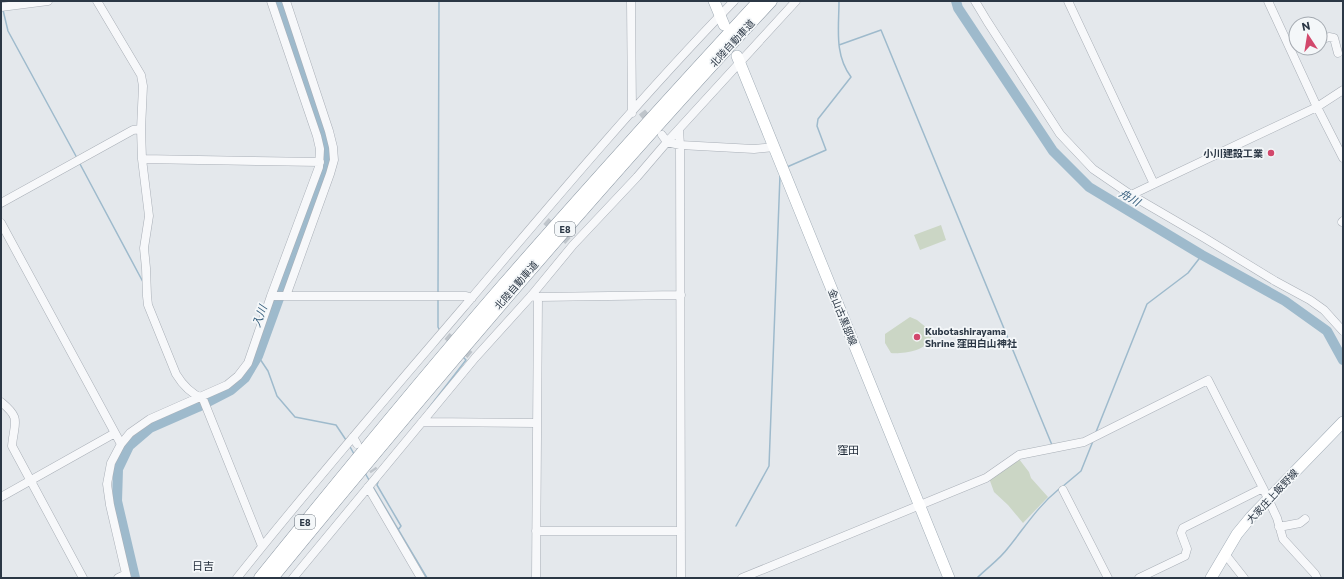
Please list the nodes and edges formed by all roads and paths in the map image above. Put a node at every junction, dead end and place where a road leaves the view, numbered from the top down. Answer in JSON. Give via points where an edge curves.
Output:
{"nodes":[{"id":1,"x":48,"y":1,"type":"edge"},
{"id":2,"x":97,"y":1,"type":"edge"},
{"id":3,"x":271,"y":1,"type":"edge"},
{"id":4,"x":286,"y":1,"type":"edge"},
{"id":5,"x":631,"y":1,"type":"edge"},
{"id":6,"x":714,"y":1,"type":"edge"},
{"id":7,"x":734,"y":1,"type":"edge"},
{"id":8,"x":759,"y":1,"type":"edge"},
{"id":9,"x":772,"y":1,"type":"edge"},
{"id":10,"x":796,"y":1,"type":"edge"},
{"id":11,"x":975,"y":1,"type":"edge"},
{"id":12,"x":1068,"y":1,"type":"edge"},
{"id":13,"x":1268,"y":1,"type":"edge"},
{"id":14,"x":1,"y":7,"type":"edge"},
{"id":15,"x":722,"y":21,"type":"junction"},
{"id":16,"x":1328,"y":37,"type":"edge"},
{"id":17,"x":1288,"y":39,"type":"edge"},
{"id":18,"x":1338,"y":53,"type":"dead end"},
{"id":19,"x":1296,"y":56,"type":"edge"},
{"id":20,"x":738,"y":59,"type":"junction"},
{"id":21,"x":1343,"y":90,"type":"edge"},
{"id":22,"x":1317,"y":107,"type":"junction"},
{"id":23,"x":637,"y":111,"type":"junction"},
{"id":24,"x":141,"y":129,"type":"junction"},
{"id":25,"x":679,"y":130,"type":"junction"},
{"id":26,"x":664,"y":138,"type":"junction"},
{"id":27,"x":680,"y":144,"type":"junction"},
{"id":28,"x":774,"y":147,"type":"junction"},
{"id":29,"x":1343,"y":158,"type":"edge"},
{"id":30,"x":142,"y":159,"type":"junction"},
{"id":31,"x":320,"y":162,"type":"junction"},
{"id":32,"x":1154,"y":184,"type":"junction"},
{"id":33,"x":1131,"y":195,"type":"junction"},
{"id":34,"x":1,"y":203,"type":"edge"},
{"id":35,"x":1,"y":223,"type":"edge"},
{"id":36,"x":681,"y":295,"type":"junction"},
{"id":37,"x":271,"y":296,"type":"junction"},
{"id":38,"x":286,"y":296,"type":"junction"},
{"id":39,"x":534,"y":296,"type":"junction"},
{"id":40,"x":472,"y":298,"type":"junction"},
{"id":41,"x":1343,"y":331,"type":"edge"},
{"id":42,"x":200,"y":398,"type":"junction"},
{"id":43,"x":1,"y":402,"type":"edge"},
{"id":44,"x":422,"y":422,"type":"junction"},
{"id":45,"x":536,"y":422,"type":"junction"},
{"id":46,"x":1343,"y":422,"type":"edge"},
{"id":47,"x":115,"y":433,"type":"junction"},
{"id":48,"x":353,"y":436,"type":"junction"},
{"id":49,"x":121,"y":444,"type":"junction"},
{"id":50,"x":367,"y":462,"type":"junction"},
{"id":51,"x":354,"y":470,"type":"junction"},
{"id":52,"x":31,"y":481,"type":"junction"},
{"id":53,"x":368,"y":487,"type":"junction"},
{"id":54,"x":1263,"y":488,"type":"junction"},
{"id":55,"x":1063,"y":490,"type":"dead end"},
{"id":56,"x":1,"y":497,"type":"edge"},
{"id":57,"x":1268,"y":499,"type":"junction"},
{"id":58,"x":919,"y":506,"type":"junction"},
{"id":59,"x":1305,"y":519,"type":"dead end"},
{"id":60,"x":1279,"y":527,"type":"junction"},
{"id":61,"x":536,"y":531,"type":"junction"},
{"id":62,"x":681,"y":531,"type":"junction"},
{"id":63,"x":262,"y":546,"type":"junction"},
{"id":64,"x":1225,"y":554,"type":"junction"},
{"id":65,"x":127,"y":576,"type":"edge"},
{"id":66,"x":84,"y":578,"type":"edge"},
{"id":67,"x":118,"y":578,"type":"edge"},
{"id":68,"x":237,"y":578,"type":"edge"},
{"id":69,"x":260,"y":578,"type":"edge"},
{"id":70,"x":272,"y":578,"type":"edge"},
{"id":71,"x":294,"y":578,"type":"edge"},
{"id":72,"x":421,"y":578,"type":"edge"},
{"id":73,"x":536,"y":578,"type":"edge"},
{"id":74,"x":681,"y":578,"type":"edge"},
{"id":75,"x":742,"y":578,"type":"edge"},
{"id":76,"x":948,"y":578,"type":"edge"},
{"id":77,"x":1108,"y":578,"type":"edge"},
{"id":78,"x":1139,"y":578,"type":"edge"},
{"id":79,"x":1211,"y":578,"type":"edge"},
{"id":80,"x":1244,"y":578,"type":"edge"},
{"id":81,"x":1317,"y":578,"type":"edge"}],
"edges":[{"from":1,"to":14,"type":"street"},
{"from":2,"to":24,"type":"street","via":[[141,75]]},
{"from":3,"to":31,"type":"street","via":[[317,136]]},
{"from":4,"to":38,"type":"street","via":[[327,124],[334,160]]},
{"from":5,"to":23,"type":"street"},
{"from":6,"to":15,"type":"main road"},
{"from":7,"to":15,"type":"street"},
{"from":8,"to":50,"type":"highway","name":"北陸自動車道","number":"E8","via":[[549,232],[474,320]]},
{"from":9,"to":50,"type":"highway","name":"北陸自動車道","number":"E8","via":[[567,227]]},
{"from":10,"to":20,"type":"street"},
{"from":11,"to":33,"type":"street","via":[[1060,134],[1093,169]]},
{"from":12,"to":32,"type":"street"},
{"from":13,"to":17,"type":"street"},
{"from":15,"to":23,"type":"street"},
{"from":16,"to":18,"type":"street","via":[[1334,38]]},
{"from":19,"to":22,"type":"street"},
{"from":20,"to":25,"type":"street"},
{"from":20,"to":28,"type":"main road","name":"金山古黒部線"},
{"from":21,"to":22,"type":"street"},
{"from":22,"to":29,"type":"street"},
{"from":22,"to":32,"type":"street"},
{"from":23,"to":40,"type":"street"},
{"from":24,"to":30,"type":"street"},
{"from":24,"to":34,"type":"street","via":[[133,130]]},
{"from":25,"to":26,"type":"street"},
{"from":25,"to":27,"type":"street"},
{"from":26,"to":27,"type":"street"},
{"from":26,"to":39,"type":"street","via":[[637,177],[571,243]]},
{"from":27,"to":28,"type":"street","via":[[754,149]]},
{"from":27,"to":36,"type":"street"},
{"from":28,"to":58,"type":"main road","name":"金山古黒部線"},
{"from":30,"to":31,"type":"street"},
{"from":30,"to":42,"type":"street","via":[[149,216],[144,248],[148,305],[176,374]]},
{"from":31,"to":37,"type":"street"},
{"from":32,"to":33,"type":"street"},
{"from":33,"to":41,"type":"street","via":[[1310,300],[1324,310]]},
{"from":35,"to":47,"type":"street"},
{"from":36,"to":39,"type":"street"},
{"from":36,"to":62,"type":"street"},
{"from":37,"to":38,"type":"street"},
{"from":37,"to":42,"type":"street","via":[[248,363],[227,385]]},
{"from":38,"to":40,"type":"street"},
{"from":39,"to":44,"type":"street","via":[[473,356]]},
{"from":39,"to":45,"type":"street"},
{"from":40,"to":48,"type":"street","via":[[445,334]]},
{"from":42,"to":49,"type":"street","via":[[150,419],[130,433]]},
{"from":42,"to":63,"type":"street","via":[[209,412]]},
{"from":43,"to":52,"type":"street","via":[[13,413],[16,422],[12,446]]},
{"from":44,"to":45,"type":"street"},
{"from":44,"to":50,"type":"street"},
{"from":45,"to":61,"type":"street"},
{"from":46,"to":57,"type":"main road","name":"大家庄上飯野線"},
{"from":47,"to":49,"type":"street"},
{"from":47,"to":52,"type":"street"},
{"from":48,"to":50,"type":"street"},
{"from":48,"to":63,"type":"street"},
{"from":49,"to":65,"type":"street","via":[[111,463],[107,484]]},
{"from":50,"to":51,"type":"highway","name":"北陸自動車道","number":"E8"},
{"from":50,"to":53,"type":"street"},
{"from":51,"to":69,"type":"highway","name":"北陸自動車道","number":"E8"},
{"from":51,"to":70,"type":"highway","name":"北陸自動車道","number":"E8"},
{"from":52,"to":56,"type":"street"},
{"from":52,"to":66,"type":"street"},
{"from":53,"to":71,"type":"street"},
{"from":53,"to":72,"type":"street"},
{"from":54,"to":57,"type":"street"},
{"from":54,"to":58,"type":"street","via":[[1208,380],[1084,442],[1019,455],[986,478]]},
{"from":54,"to":78,"type":"street","via":[[1183,528],[1181,533],[1187,549],[1185,556]]},
{"from":55,"to":77,"type":"street"},
{"from":57,"to":60,"type":"street"},
{"from":57,"to":64,"type":"main road","name":"大家庄上飯野線","via":[[1237,534]]},
{"from":58,"to":75,"type":"street"},
{"from":58,"to":76,"type":"main road","name":"金山古黒部線"},
{"from":59,"to":60,"type":"street","via":[[1300,523]]},
{"from":60,"to":81,"type":"street","via":[[1283,539]]},
{"from":61,"to":62,"type":"street"},
{"from":61,"to":73,"type":"street"},
{"from":62,"to":74,"type":"street"},
{"from":63,"to":68,"type":"street"},
{"from":64,"to":79,"type":"main road","name":"大家庄上飯野線"},
{"from":64,"to":80,"type":"street"},
{"from":65,"to":67,"type":"street"}]}
